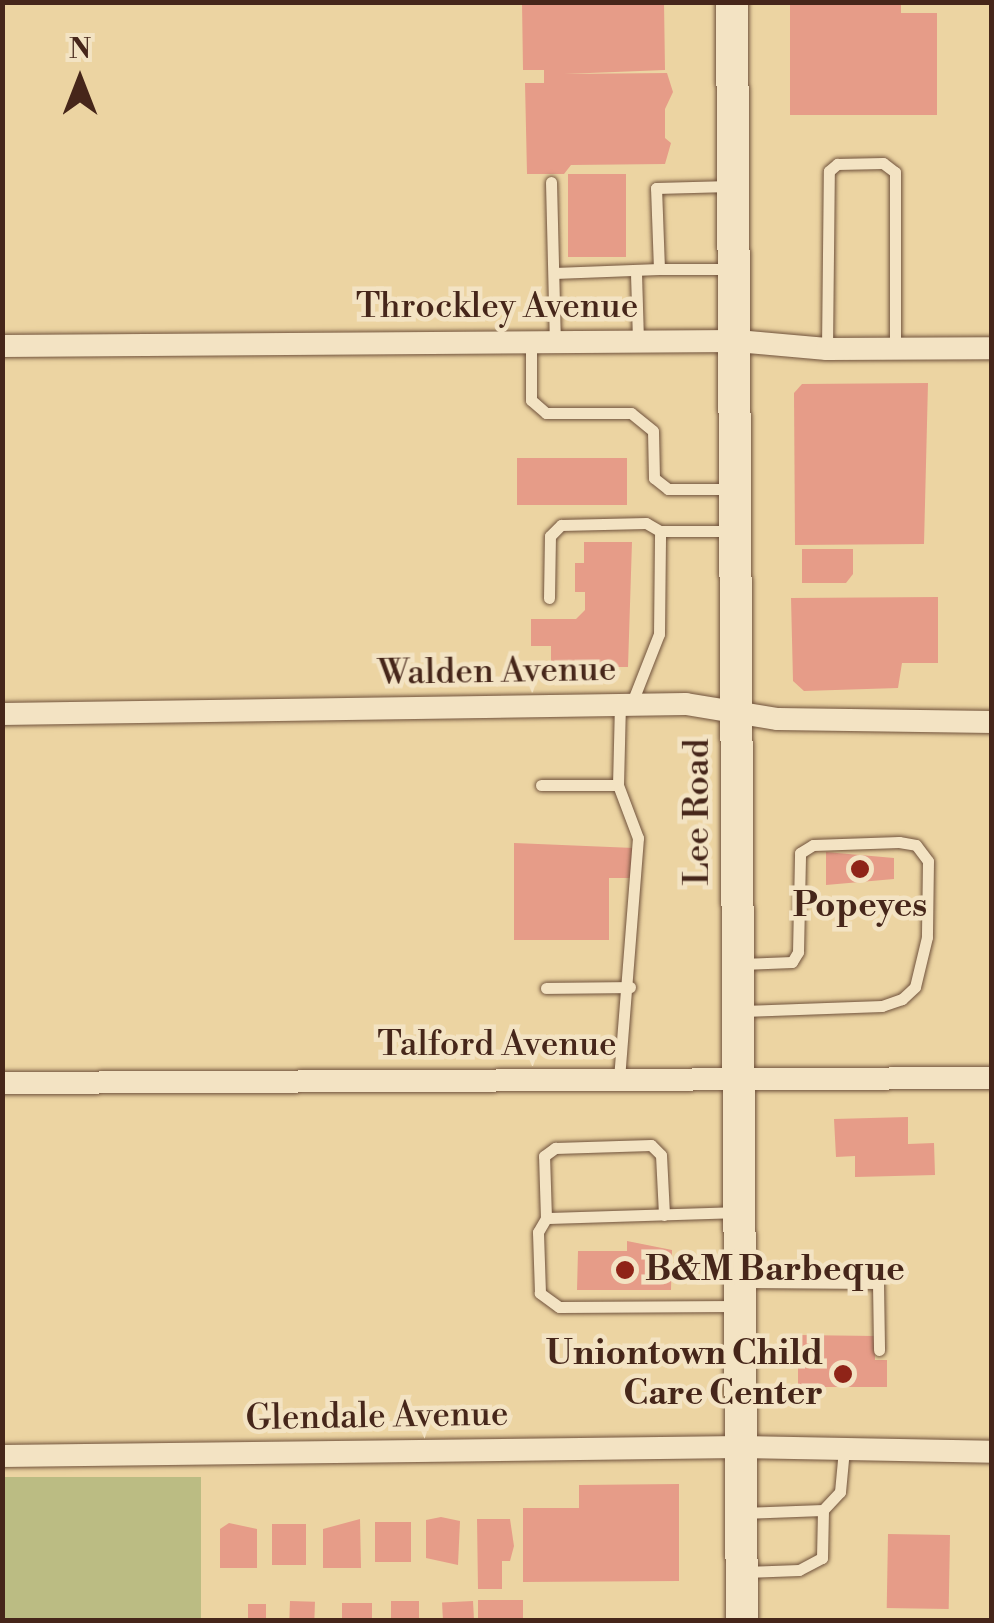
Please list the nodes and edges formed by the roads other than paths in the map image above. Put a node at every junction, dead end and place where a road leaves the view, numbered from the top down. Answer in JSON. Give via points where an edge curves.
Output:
{"nodes":[{"id":1,"x":732,"y":2,"type":"edge"},
{"id":2,"x":551,"y":182,"type":"dead end"},
{"id":3,"x":734,"y":186,"type":"junction"},
{"id":4,"x":659,"y":269,"type":"junction"},
{"id":5,"x":737,"y":269,"type":"junction"},
{"id":6,"x":554,"y":273,"type":"junction"},
{"id":7,"x":636,"y":273,"type":"junction"},
{"id":8,"x":737,"y":340,"type":"junction"},
{"id":9,"x":531,"y":342,"type":"junction"},
{"id":10,"x":555,"y":342,"type":"junction"},
{"id":11,"x":638,"y":342,"type":"junction"},
{"id":12,"x":2,"y":346,"type":"edge"},
{"id":13,"x":992,"y":348,"type":"edge"},
{"id":14,"x":896,"y":349,"type":"junction"},
{"id":15,"x":827,"y":350,"type":"junction"},
{"id":16,"x":736,"y":489,"type":"junction"},
{"id":17,"x":660,"y":531,"type":"junction"},
{"id":18,"x":736,"y":531,"type":"junction"},
{"id":19,"x":549,"y":598,"type":"dead end"},
{"id":20,"x":626,"y":705,"type":"junction"},
{"id":21,"x":737,"y":712,"type":"junction"},
{"id":22,"x":2,"y":714,"type":"edge"},
{"id":23,"x":992,"y":722,"type":"edge"},
{"id":24,"x":541,"y":785,"type":"dead end"},
{"id":25,"x":618,"y":785,"type":"junction"},
{"id":26,"x":738,"y":964,"type":"junction"},
{"id":27,"x":630,"y":987,"type":"junction"},
{"id":28,"x":546,"y":988,"type":"dead end"},
{"id":29,"x":738,"y":1011,"type":"junction"},
{"id":30,"x":739,"y":1078,"type":"junction"},
{"id":31,"x":992,"y":1078,"type":"edge"},
{"id":32,"x":619,"y":1079,"type":"junction"},
{"id":33,"x":2,"y":1084,"type":"edge"},
{"id":34,"x":740,"y":1212,"type":"junction"},
{"id":35,"x":664,"y":1215,"type":"junction"},
{"id":36,"x":546,"y":1218,"type":"junction"},
{"id":37,"x":740,"y":1294,"type":"junction"},
{"id":38,"x":878,"y":1350,"type":"dead end"},
{"id":39,"x":741,"y":1447,"type":"junction"},
{"id":40,"x":844,"y":1449,"type":"junction"},
{"id":41,"x":992,"y":1452,"type":"edge"},
{"id":42,"x":2,"y":1456,"type":"edge"},
{"id":43,"x":823,"y":1510,"type":"junction"},
{"id":44,"x":741,"y":1513,"type":"junction"},
{"id":45,"x":742,"y":1572,"type":"junction"},
{"id":46,"x":742,"y":1620,"type":"edge"}],
"edges":[{"from":1,"to":3,"type":"main road","name":"Lee Road"},
{"from":2,"to":6,"type":"lane"},
{"from":3,"to":4,"type":"lane","via":[[656,188]]},
{"from":3,"to":5,"type":"main road","name":"Lee Road"},
{"from":4,"to":5,"type":"lane"},
{"from":4,"to":7,"type":"lane"},
{"from":5,"to":8,"type":"main road","name":"Lee Road"},
{"from":6,"to":7,"type":"lane"},
{"from":6,"to":10,"type":"lane"},
{"from":7,"to":11,"type":"lane"},
{"from":8,"to":11,"type":"street","name":"Throckley Avenue"},
{"from":8,"to":15,"type":"street","name":"Throckley Avenue"},
{"from":8,"to":16,"type":"main road","name":"Lee Road"},
{"from":9,"to":10,"type":"street","name":"Throckley Avenue"},
{"from":9,"to":12,"type":"street","name":"Throckley Avenue"},
{"from":9,"to":16,"type":"lane","via":[[531,400],[546,413],[631,414],[653,431],[654,478],[668,489]]},
{"from":10,"to":11,"type":"street","name":"Throckley Avenue"},
{"from":13,"to":14,"type":"street","name":"Throckley Avenue"},
{"from":14,"to":15,"type":"street","name":"Throckley Avenue"},
{"from":14,"to":15,"type":"lane","via":[[895,172],[883,163],[838,164],[829,171]]},
{"from":16,"to":18,"type":"main road","name":"Lee Road"},
{"from":17,"to":18,"type":"lane"},
{"from":17,"to":19,"type":"lane","via":[[646,523],[560,524],[550,536]]},
{"from":17,"to":20,"type":"lane","via":[[659,634]]},
{"from":18,"to":21,"type":"main road","name":"Lee Road"},
{"from":20,"to":21,"type":"street","name":"Walden Avenue"},
{"from":20,"to":22,"type":"street","name":"Walden Avenue"},
{"from":20,"to":25,"type":"lane"},
{"from":21,"to":23,"type":"street","name":"Walden Avenue","via":[[778,719]]},
{"from":21,"to":26,"type":"main road","name":"Lee Road"},
{"from":24,"to":25,"type":"lane"},
{"from":25,"to":27,"type":"lane","via":[[638,838],[638,889],[629,904]]},
{"from":26,"to":29,"type":"main road","name":"Lee Road"},
{"from":26,"to":29,"type":"lane","via":[[792,962],[798,952],[800,853],[812,846],[898,842],[916,846],[928,861],[927,938],[916,987],[902,1000]]},
{"from":27,"to":28,"type":"lane"},
{"from":27,"to":32,"type":"lane","via":[[619,1022]]},
{"from":29,"to":30,"type":"main road","name":"Lee Road"},
{"from":30,"to":31,"type":"street","name":"Talford Avenue"},
{"from":30,"to":32,"type":"street","name":"Talford Avenue"},
{"from":30,"to":34,"type":"main road","name":"Lee Road"},
{"from":32,"to":33,"type":"street","name":"Talford Avenue"},
{"from":34,"to":35,"type":"lane"},
{"from":34,"to":37,"type":"main road","name":"Lee Road"},
{"from":35,"to":36,"type":"lane"},
{"from":35,"to":36,"type":"lane","via":[[661,1155],[651,1145],[555,1148],[544,1156]]},
{"from":36,"to":37,"type":"lane","via":[[538,1232],[540,1293],[558,1307]]},
{"from":37,"to":38,"type":"lane","via":[[878,1283]]},
{"from":37,"to":39,"type":"main road","name":"Lee Road"},
{"from":39,"to":40,"type":"street","name":"Glendale Avenue"},
{"from":39,"to":42,"type":"street","name":"Glendale Avenue"},
{"from":39,"to":44,"type":"main road","name":"Lee Road"},
{"from":40,"to":41,"type":"street","name":"Glendale Avenue"},
{"from":40,"to":43,"type":"lane","via":[[840,1492]]},
{"from":43,"to":44,"type":"lane"},
{"from":43,"to":45,"type":"lane","via":[[822,1558],[815,1564]]},
{"from":44,"to":45,"type":"main road","name":"Lee Road"},
{"from":45,"to":46,"type":"main road","name":"Lee Road"}]}
